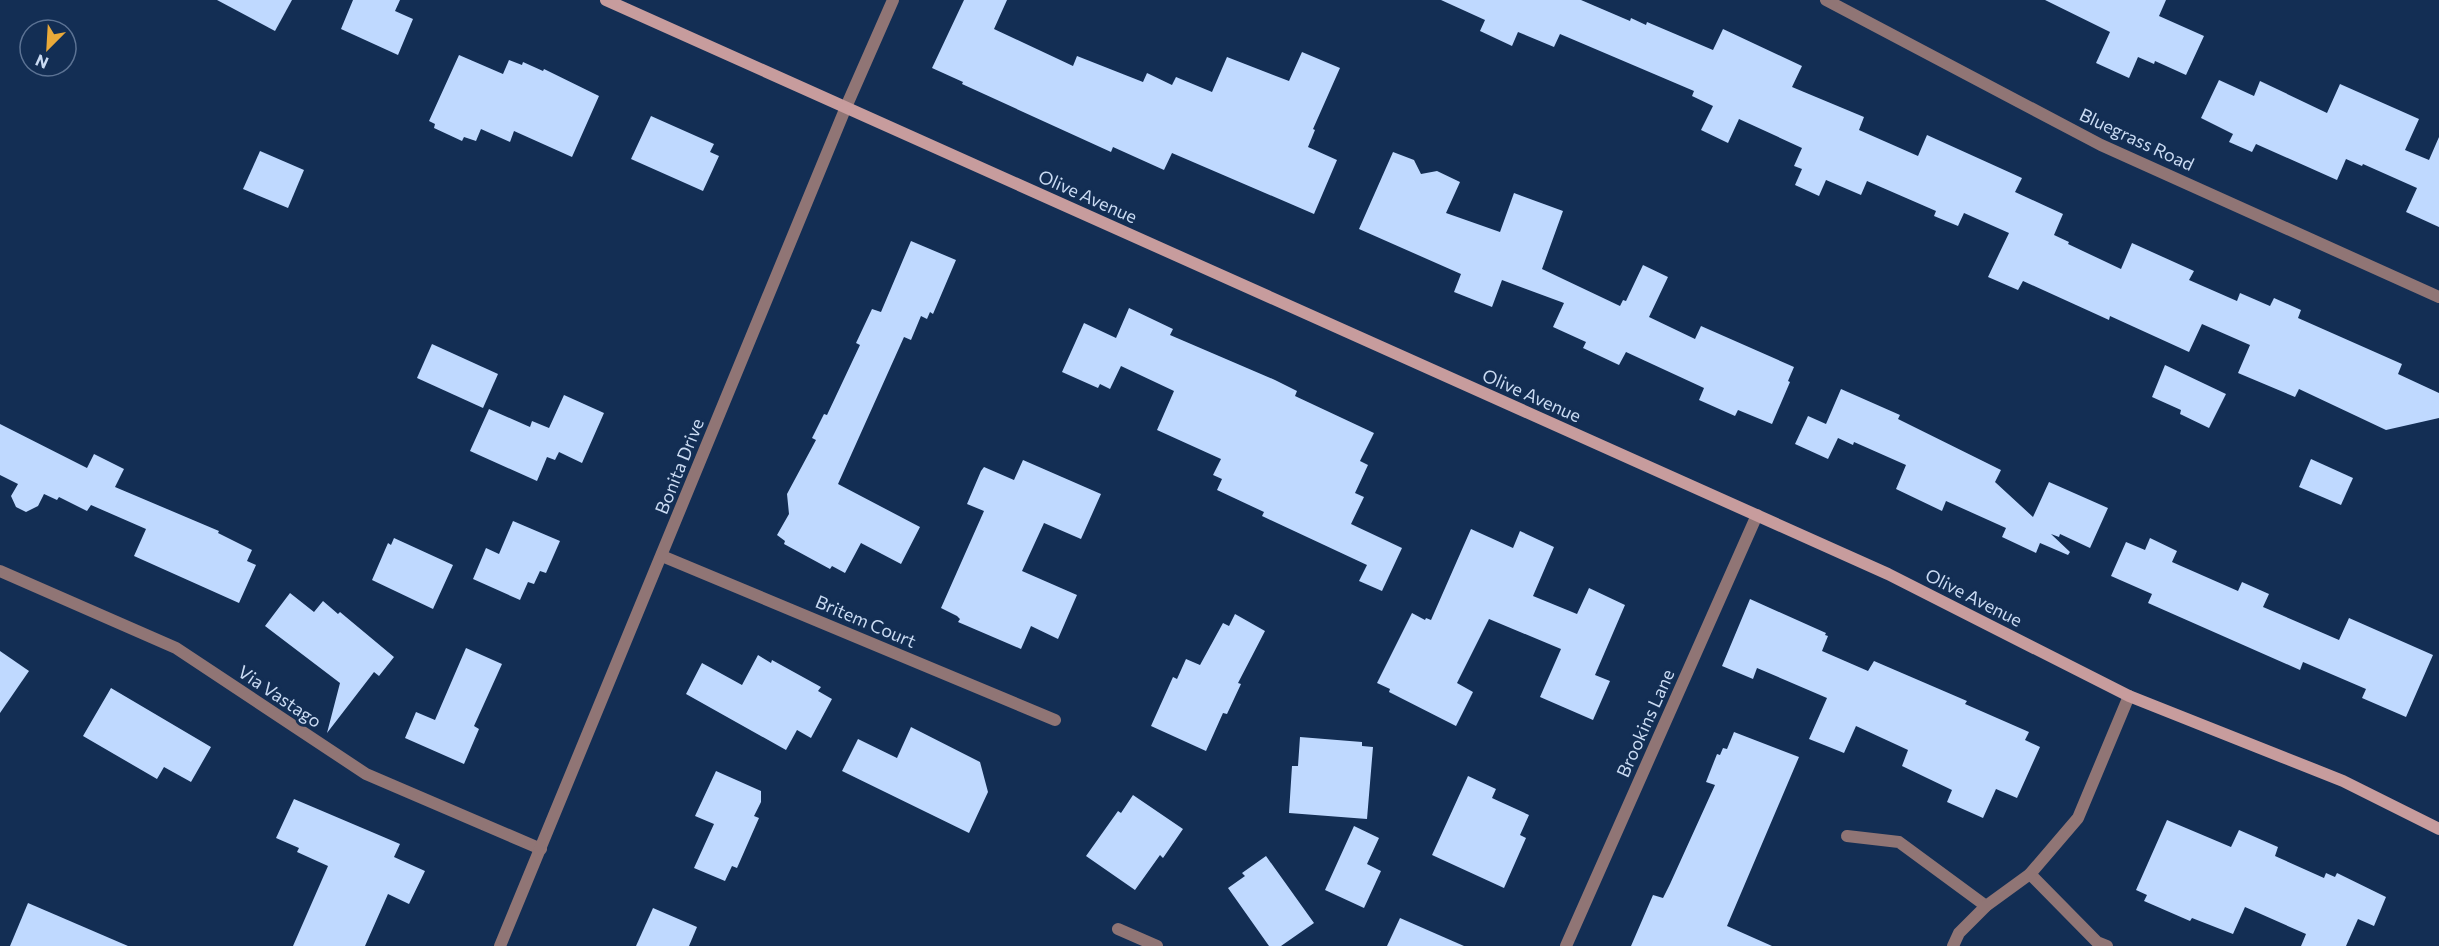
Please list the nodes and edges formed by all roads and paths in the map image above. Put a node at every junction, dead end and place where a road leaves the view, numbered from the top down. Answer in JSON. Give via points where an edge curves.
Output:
{"nodes":[{"id":1,"x":606,"y":0,"type":"edge"},
{"id":2,"x":893,"y":0,"type":"edge"},
{"id":3,"x":1826,"y":0,"type":"edge"},
{"id":4,"x":846,"y":107,"type":"junction"},
{"id":5,"x":2439,"y":297,"type":"edge"},
{"id":6,"x":1757,"y":515,"type":"junction"},
{"id":7,"x":662,"y":556,"type":"junction"},
{"id":8,"x":0,"y":571,"type":"edge"},
{"id":9,"x":2128,"y":696,"type":"junction"},
{"id":10,"x":1056,"y":720,"type":"dead end"},
{"id":11,"x":2439,"y":829,"type":"edge"},
{"id":12,"x":1847,"y":836,"type":"dead end"},
{"id":13,"x":542,"y":849,"type":"junction"},
{"id":14,"x":2030,"y":874,"type":"junction"},
{"id":15,"x":1986,"y":906,"type":"junction"},
{"id":16,"x":1118,"y":929,"type":"dead end"},
{"id":17,"x":500,"y":946,"type":"edge"},
{"id":18,"x":1157,"y":946,"type":"edge"},
{"id":19,"x":1566,"y":946,"type":"edge"},
{"id":20,"x":1953,"y":946,"type":"edge"},
{"id":21,"x":2107,"y":946,"type":"edge"}],
"edges":[{"from":1,"to":4,"type":"main road","name":"Olive Avenue"},
{"from":2,"to":4,"type":"street","name":"Bonita Drive"},
{"from":3,"to":5,"type":"street","name":"Bluegrass Road","via":[[2101,145]]},
{"from":4,"to":6,"type":"main road","name":"Olive Avenue"},
{"from":4,"to":7,"type":"street","name":"Bonita Drive"},
{"from":6,"to":9,"type":"main road","name":"Olive Avenue","via":[[1888,574]]},
{"from":6,"to":19,"type":"street","name":"Brookins Lane"},
{"from":7,"to":10,"type":"street","name":"Britem Court"},
{"from":7,"to":13,"type":"street","name":"Bonita Drive"},
{"from":8,"to":13,"type":"street","name":"Via Vastago","via":[[176,648],[366,774]]},
{"from":9,"to":11,"type":"main road","name":"Olive Avenue","via":[[2343,781]]},
{"from":9,"to":14,"type":"street","via":[[2078,818]]},
{"from":12,"to":15,"type":"street","via":[[1899,842]]},
{"from":13,"to":17,"type":"street","name":"Bonita Drive"},
{"from":14,"to":15,"type":"street"},
{"from":14,"to":21,"type":"street","via":[[2097,942]]},
{"from":15,"to":20,"type":"street","via":[[1959,933]]},
{"from":16,"to":18,"type":"street"}]}
